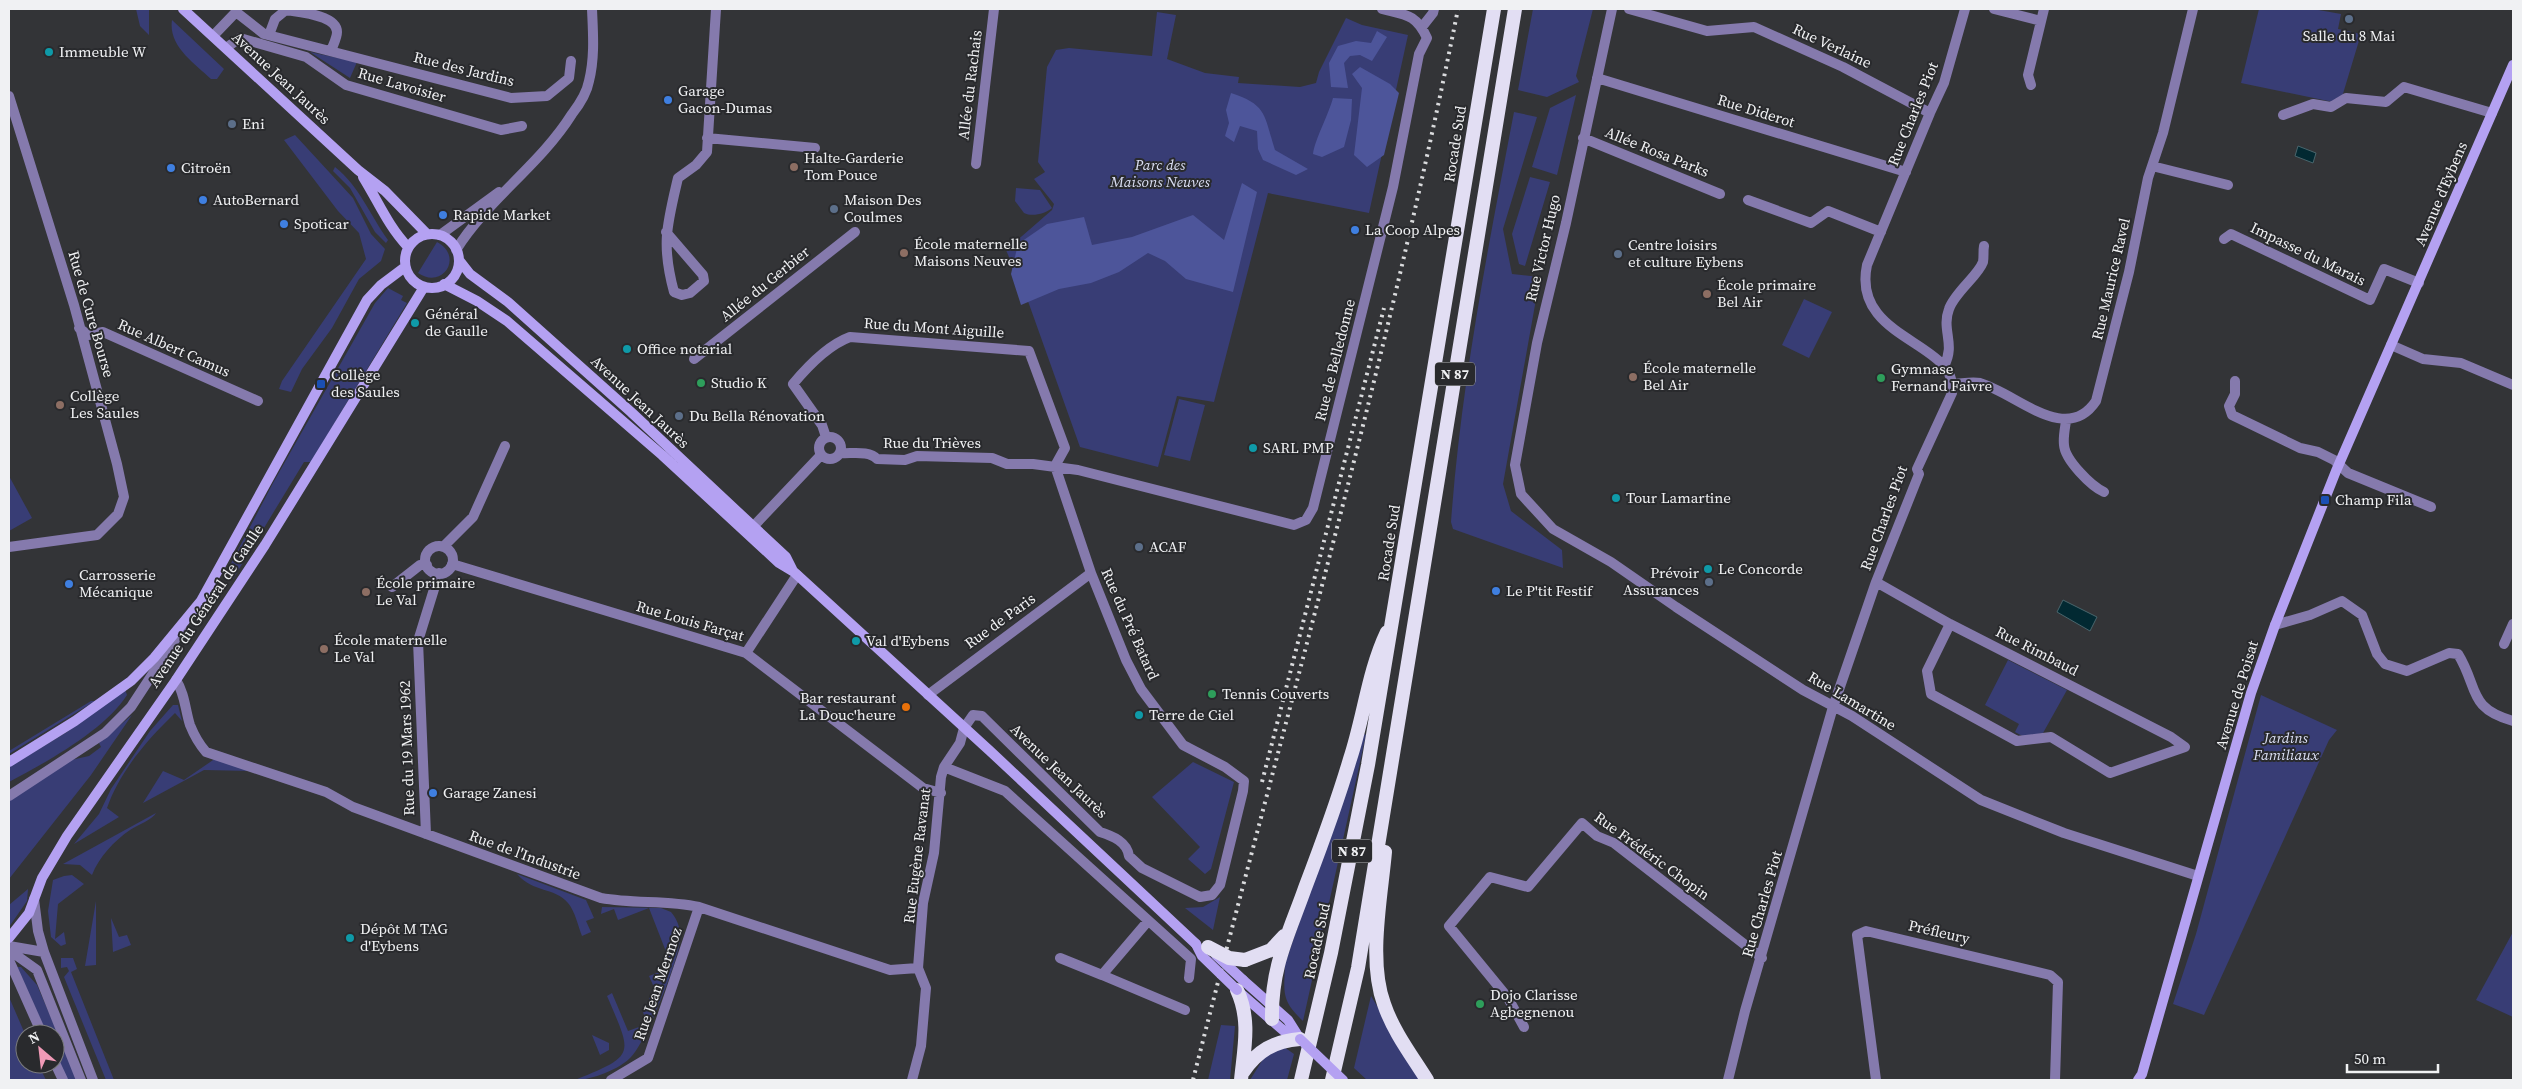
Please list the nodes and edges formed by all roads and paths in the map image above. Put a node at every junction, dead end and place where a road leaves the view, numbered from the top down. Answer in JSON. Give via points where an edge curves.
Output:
{"nodes":[{"id":1,"x":183,"y":9,"type":"edge"},
{"id":2,"x":592,"y":9,"type":"edge"},
{"id":3,"x":716,"y":9,"type":"edge"},
{"id":4,"x":994,"y":9,"type":"edge"},
{"id":5,"x":1382,"y":9,"type":"edge"},
{"id":6,"x":1434,"y":9,"type":"edge"},
{"id":7,"x":1494,"y":9,"type":"edge"},
{"id":8,"x":1515,"y":9,"type":"edge"},
{"id":9,"x":1612,"y":9,"type":"edge"},
{"id":10,"x":1629,"y":9,"type":"edge"},
{"id":11,"x":1966,"y":9,"type":"edge"},
{"id":12,"x":1994,"y":9,"type":"edge"},
{"id":13,"x":2044,"y":9,"type":"edge"},
{"id":14,"x":2193,"y":9,"type":"edge"},
{"id":15,"x":2041,"y":21,"type":"junction"},
{"id":16,"x":1422,"y":27,"type":"junction"},
{"id":17,"x":270,"y":35,"type":"junction"},
{"id":18,"x":213,"y":36,"type":"junction"},
{"id":19,"x":226,"y":48,"type":"junction"},
{"id":20,"x":332,"y":51,"type":"junction"},
{"id":21,"x":571,"y":61,"type":"dead end"},
{"id":22,"x":2513,"y":64,"type":"edge"},
{"id":23,"x":1597,"y":78,"type":"junction"},
{"id":24,"x":2031,"y":85,"type":"dead end"},
{"id":25,"x":9,"y":96,"type":"edge"},
{"id":26,"x":1930,"y":113,"type":"junction"},
{"id":27,"x":2492,"y":113,"type":"junction"},
{"id":28,"x":2283,"y":115,"type":"dead end"},
{"id":29,"x":522,"y":126,"type":"dead end"},
{"id":30,"x":707,"y":138,"type":"junction"},
{"id":31,"x":1584,"y":138,"type":"junction"},
{"id":32,"x":815,"y":148,"type":"dead end"},
{"id":33,"x":976,"y":164,"type":"dead end"},
{"id":34,"x":2152,"y":166,"type":"junction"},
{"id":35,"x":358,"y":170,"type":"junction"},
{"id":36,"x":1906,"y":172,"type":"junction"},
{"id":37,"x":513,"y":184,"type":"junction"},
{"id":38,"x":2228,"y":185,"type":"dead end"},
{"id":39,"x":1720,"y":194,"type":"dead end"},
{"id":40,"x":1748,"y":200,"type":"dead end"},
{"id":41,"x":666,"y":232,"type":"junction"},
{"id":42,"x":854,"y":232,"type":"dead end"},
{"id":43,"x":1881,"y":232,"type":"junction"},
{"id":44,"x":427,"y":234,"type":"junction"},
{"id":45,"x":440,"y":235,"type":"junction"},
{"id":46,"x":2224,"y":239,"type":"dead end"},
{"id":47,"x":1984,"y":246,"type":"dead end"},
{"id":48,"x":408,"y":248,"type":"junction"},
{"id":49,"x":456,"y":250,"type":"junction"},
{"id":50,"x":459,"y":260,"type":"junction"},
{"id":51,"x":405,"y":267,"type":"junction"},
{"id":52,"x":2419,"y":283,"type":"junction"},
{"id":53,"x":444,"y":284,"type":"junction"},
{"id":54,"x":424,"y":287,"type":"junction"},
{"id":55,"x":80,"y":328,"type":"junction"},
{"id":56,"x":2393,"y":340,"type":"junction"},
{"id":57,"x":694,"y":359,"type":"dead end"},
{"id":58,"x":1944,"y":366,"type":"junction"},
{"id":59,"x":2235,"y":381,"type":"dead end"},
{"id":60,"x":1952,"y":384,"type":"junction"},
{"id":61,"x":2513,"y":385,"type":"edge"},
{"id":62,"x":258,"y":401,"type":"dead end"},
{"id":63,"x":2066,"y":421,"type":"junction"},
{"id":64,"x":826,"y":437,"type":"junction"},
{"id":65,"x":505,"y":446,"type":"dead end"},
{"id":66,"x":840,"y":452,"type":"junction"},
{"id":67,"x":821,"y":455,"type":"junction"},
{"id":68,"x":2339,"y":464,"type":"junction"},
{"id":69,"x":1054,"y":466,"type":"junction"},
{"id":70,"x":2104,"y":492,"type":"dead end"},
{"id":71,"x":1521,"y":494,"type":"joint"},
{"id":72,"x":2431,"y":507,"type":"dead end"},
{"id":73,"x":750,"y":531,"type":"junction"},
{"id":74,"x":9,"y":547,"type":"edge"},
{"id":75,"x":443,"y":547,"type":"junction"},
{"id":76,"x":452,"y":564,"type":"junction"},
{"id":77,"x":427,"y":565,"type":"junction"},
{"id":78,"x":439,"y":573,"type":"junction"},
{"id":79,"x":1091,"y":573,"type":"junction"},
{"id":80,"x":795,"y":574,"type":"junction"},
{"id":81,"x":1876,"y":582,"type":"junction"},
{"id":82,"x":392,"y":587,"type":"dead end"},
{"id":83,"x":201,"y":601,"type":"junction"},
{"id":84,"x":1393,"y":620,"type":"junction"},
{"id":85,"x":1950,"y":624,"type":"junction"},
{"id":86,"x":2513,"y":624,"type":"edge"},
{"id":87,"x":2275,"y":625,"type":"junction"},
{"id":88,"x":2504,"y":644,"type":"dead end"},
{"id":89,"x":746,"y":653,"type":"junction"},
{"id":90,"x":176,"y":680,"type":"junction"},
{"id":91,"x":928,"y":695,"type":"junction"},
{"id":92,"x":1833,"y":707,"type":"junction"},
{"id":93,"x":2513,"y":721,"type":"edge"},
{"id":94,"x":964,"y":728,"type":"junction"},
{"id":95,"x":1395,"y":739,"type":"junction"},
{"id":96,"x":9,"y":762,"type":"edge"},
{"id":97,"x":944,"y":766,"type":"junction"},
{"id":98,"x":1244,"y":781,"type":"joint"},
{"id":99,"x":940,"y":792,"type":"junction"},
{"id":100,"x":9,"y":796,"type":"edge"},
{"id":101,"x":426,"y":834,"type":"junction"},
{"id":102,"x":2198,"y":876,"type":"junction"},
{"id":103,"x":34,"y":896,"type":"junction"},
{"id":104,"x":699,"y":907,"type":"junction"},
{"id":105,"x":1148,"y":921,"type":"junction"},
{"id":106,"x":1289,"y":929,"type":"junction"},
{"id":107,"x":9,"y":938,"type":"edge"},
{"id":108,"x":1202,"y":945,"type":"junction"},
{"id":109,"x":9,"y":948,"type":"edge"},
{"id":110,"x":44,"y":952,"type":"junction"},
{"id":111,"x":1060,"y":958,"type":"dead end"},
{"id":112,"x":1762,"y":958,"type":"junction"},
{"id":113,"x":11,"y":965,"type":"edge"},
{"id":114,"x":918,"y":968,"type":"junction"},
{"id":115,"x":1102,"y":975,"type":"junction"},
{"id":116,"x":1189,"y":978,"type":"dead end"},
{"id":117,"x":1240,"y":985,"type":"junction"},
{"id":118,"x":1272,"y":1005,"type":"junction"},
{"id":119,"x":1185,"y":1010,"type":"dead end"},
{"id":120,"x":1272,"y":1020,"type":"junction"},
{"id":121,"x":38,"y":1024,"type":"edge"},
{"id":122,"x":1524,"y":1027,"type":"dead end"},
{"id":123,"x":1300,"y":1039,"type":"junction"},
{"id":124,"x":1241,"y":1078,"type":"edge"},
{"id":125,"x":2141,"y":1078,"type":"edge"},
{"id":126,"x":81,"y":1080,"type":"edge"},
{"id":127,"x":93,"y":1080,"type":"edge"},
{"id":128,"x":611,"y":1080,"type":"edge"},
{"id":129,"x":912,"y":1080,"type":"edge"},
{"id":130,"x":1301,"y":1080,"type":"edge"},
{"id":131,"x":1333,"y":1080,"type":"edge"},
{"id":132,"x":1344,"y":1080,"type":"edge"},
{"id":133,"x":1427,"y":1080,"type":"edge"},
{"id":134,"x":1728,"y":1080,"type":"edge"},
{"id":135,"x":1876,"y":1080,"type":"edge"},
{"id":136,"x":2055,"y":1080,"type":"edge"}],
"edges":[{"from":1,"to":18,"type":"main road","name":"Avenue Jean Jaurès"},
{"from":2,"to":37,"type":"street","via":[[594,43],[589,82],[567,122]]},
{"from":3,"to":30,"type":"street"},
{"from":4,"to":33,"type":"street","name":"Allée du Rachais"},
{"from":5,"to":16,"type":"street","via":[[1410,17]]},
{"from":6,"to":16,"type":"street"},
{"from":7,"to":84,"type":"highway","name":"Rocade Sud","number":"N 87"},
{"from":8,"to":95,"type":"highway","number":"N 87"},
{"from":9,"to":23,"type":"street","name":"Rue Victor Hugo"},
{"from":10,"to":26,"type":"street","name":"Rue Verlaine","via":[[1707,32],[1754,27],[1844,66]]},
{"from":11,"to":26,"type":"street","name":"Rue Charles Piot","via":[[1944,83]]},
{"from":12,"to":15,"type":"street"},
{"from":13,"to":15,"type":"street"},
{"from":14,"to":34,"type":"street","name":"Rue Maurice Ravel"},
{"from":15,"to":24,"type":"street","via":[[2028,75]]},
{"from":16,"to":69,"type":"street","name":"Rue de Belledonne","via":[[1427,38],[1419,54],[1394,188],[1310,516],[1294,525]]},
{"from":17,"to":18,"type":"street","name":"Rue des Jardins","via":[[264,34],[236,12]]},
{"from":17,"to":20,"type":"street","name":"Rue des Jardins"},
{"from":17,"to":20,"type":"street","via":[[275,19],[286,10],[324,18],[336,27]]},
{"from":18,"to":19,"type":"main road","name":"Avenue Jean Jaurès"},
{"from":19,"to":29,"type":"street","name":"Rue Lavoisier","via":[[240,38],[306,57],[346,84],[501,130]]},
{"from":19,"to":35,"type":"main road","name":"Avenue Jean Jaurès"},
{"from":20,"to":21,"type":"street","name":"Rue des Jardins","via":[[510,98],[547,96],[569,78]]},
{"from":22,"to":27,"type":"main road","name":"Avenue d'Eybens"},
{"from":23,"to":31,"type":"street","name":"Rue Victor Hugo"},
{"from":23,"to":36,"type":"street","name":"Rue Diderot"},
{"from":25,"to":55,"type":"street","name":"Rue de Cure Bourse"},
{"from":26,"to":36,"type":"street","name":"Rue Charles Piot"},
{"from":27,"to":28,"type":"street","via":[[2404,87],[2386,102],[2346,98],[2332,107],[2313,104]]},
{"from":27,"to":52,"type":"main road","name":"Avenue d'Eybens"},
{"from":30,"to":32,"type":"street"},
{"from":30,"to":41,"type":"street","via":[[707,152],[678,178]]},
{"from":31,"to":39,"type":"street","name":"Allée Rosa Parks"},
{"from":31,"to":71,"type":"street","name":"Rue Victor Hugo","via":[[1537,343],[1515,465]]},
{"from":34,"to":38,"type":"street"},
{"from":34,"to":63,"type":"street","name":"Rue Maurice Ravel","via":[[2096,401],[2084,414]]},
{"from":35,"to":44,"type":"main road","name":"Avenue Jean Jaurès","via":[[386,191]]},
{"from":35,"to":48,"type":"main road","name":"Avenue Jean Jaurès","via":[[376,197],[388,224]]},
{"from":36,"to":43,"type":"street","name":"Rue Charles Piot"},
{"from":37,"to":45,"type":"street"},
{"from":37,"to":49,"type":"street","via":[[473,226]]},
{"from":40,"to":43,"type":"street","via":[[1810,223],[1828,211]]},
{"from":41,"to":41,"type":"street","via":[[666,254],[674,292],[690,293],[704,282],[703,275]]},
{"from":42,"to":57,"type":"street","name":"Allée du Gerbier"},
{"from":43,"to":58,"type":"street","name":"Rue Charles Piot","via":[[1866,272],[1865,287],[1869,301],[1885,322]]},
{"from":44,"to":45,"type":"main road"},
{"from":44,"to":48,"type":"main road"},
{"from":45,"to":49,"type":"main road"},
{"from":46,"to":52,"type":"street","name":"Impasse du Marais","via":[[2231,234],[2370,300],[2384,269]]},
{"from":47,"to":58,"type":"street","via":[[1983,262],[1948,310],[1946,323],[1950,355]]},
{"from":48,"to":51,"type":"main road"},
{"from":49,"to":50,"type":"main road"},
{"from":50,"to":53,"type":"main road","via":[[455,274]]},
{"from":50,"to":73,"type":"main road","name":"Avenue Jean Jaurès","via":[[470,274],[508,302],[631,412]]},
{"from":51,"to":54,"type":"main road","via":[[412,280]]},
{"from":51,"to":83,"type":"main road","name":"Avenue du Général de Gaulle","via":[[381,285],[368,300]]},
{"from":52,"to":56,"type":"main road","name":"Avenue d'Eybens"},
{"from":53,"to":54,"type":"main road"},
{"from":53,"to":73,"type":"main road","name":"Avenue Jean Jaurès","via":[[507,321]]},
{"from":54,"to":90,"type":"main road","name":"Avenue du Général de Gaulle","via":[[265,545]]},
{"from":55,"to":62,"type":"street","name":"Rue Albert Camus","via":[[88,335],[103,332]]},
{"from":55,"to":74,"type":"street","name":"Rue de Cure Bourse","via":[[122,483],[122,506],[111,523],[97,535]]},
{"from":56,"to":61,"type":"street","via":[[2423,359],[2461,362]]},
{"from":56,"to":68,"type":"main road","name":"Avenue de Poisat"},
{"from":58,"to":60,"type":"street","name":"Rue Charles Piot"},
{"from":59,"to":68,"type":"street","via":[[2235,394],[2229,406],[2232,416]]},
{"from":60,"to":63,"type":"street","via":[[1979,383]]},
{"from":60,"to":81,"type":"street","name":"Rue Charles Piot","via":[[1952,393],[1918,469],[1919,474]]},
{"from":63,"to":70,"type":"street","via":[[2064,446],[2067,453],[2089,483]]},
{"from":64,"to":66,"type":"street","via":[[838,440]]},
{"from":64,"to":67,"type":"street","via":[[819,445]]},
{"from":64,"to":69,"type":"street","name":"Rue du Mont Aiguille","via":[[822,425],[793,384],[840,341],[850,337],[1029,351],[1065,448]]},
{"from":65,"to":75,"type":"street","via":[[473,517]]},
{"from":66,"to":67,"type":"street","name":"Rue du Trièves","via":[[832,459]]},
{"from":66,"to":69,"type":"street","name":"Rue du Trièves","via":[[863,453],[877,459],[905,460],[917,456],[992,458],[1007,464]]},
{"from":67,"to":73,"type":"street"},
{"from":68,"to":72,"type":"street","via":[[2348,473]]},
{"from":68,"to":87,"type":"main road","name":"Avenue de Poisat"},
{"from":69,"to":79,"type":"street","name":"Rue du Pré Batard"},
{"from":71,"to":92,"type":"street","name":"Rue Lamartine","via":[[1552,529],[1611,562],[1676,608]]},
{"from":73,"to":80,"type":"main road","name":"Avenue Jean Jaurès","via":[[779,564]]},
{"from":75,"to":76,"type":"street","via":[[450,552]]},
{"from":75,"to":77,"type":"street","via":[[434,547],[428,552]]},
{"from":76,"to":78,"type":"street","via":[[447,571]]},
{"from":76,"to":89,"type":"street","name":"Rue Louis Farçat"},
{"from":77,"to":78,"type":"street"},
{"from":77,"to":82,"type":"street","via":[[420,565]]},
{"from":78,"to":101,"type":"street","name":"Rue du 19 Mars 1962","via":[[418,641]]},
{"from":79,"to":91,"type":"street","name":"Rue de Paris"},
{"from":79,"to":98,"type":"street","name":"Rue du Pré Batard","via":[[1126,660],[1147,697],[1183,745]]},
{"from":80,"to":89,"type":"street"},
{"from":80,"to":91,"type":"main road","name":"Avenue Jean Jaurès"},
{"from":81,"to":85,"type":"street","name":"Rue Rimbaud"},
{"from":81,"to":92,"type":"street","name":"Rue Charles Piot"},
{"from":83,"to":96,"type":"main road","name":"Avenue du Général de Gaulle","via":[[154,658],[131,680],[75,721]]},
{"from":83,"to":100,"type":"street","via":[[131,707],[105,732]]},
{"from":84,"to":106,"type":"highway","via":[[1377,653],[1360,725],[1332,818]]},
{"from":84,"to":130,"type":"highway","name":"Rocade Sud","number":"N 87","via":[[1354,840]]},
{"from":85,"to":85,"type":"street","name":"Rue Rimbaud","via":[[2171,737],[2185,746],[2110,773],[2051,737],[2017,741],[1931,694],[1927,671]]},
{"from":86,"to":88,"type":"street"},
{"from":87,"to":93,"type":"street","via":[[2342,601],[2362,615],[2377,654],[2385,664],[2407,671],[2449,653],[2458,654],[2482,707],[2495,716]]},
{"from":87,"to":102,"type":"main road","name":"Avenue de Poisat"},
{"from":89,"to":99,"type":"street","name":"Rue Louis Farçat","via":[[923,788]]},
{"from":90,"to":101,"type":"street","name":"Rue de l'Industrie","via":[[183,691],[196,739],[206,752],[326,792],[353,807]]},
{"from":90,"to":103,"type":"main road","name":"Avenue du Général de Gaulle","via":[[67,836]]},
{"from":91,"to":94,"type":"main road","name":"Avenue Jean Jaurès"},
{"from":92,"to":102,"type":"street","name":"Rue Lamartine","via":[[1981,800],[2064,833]]},
{"from":92,"to":112,"type":"street","name":"Rue Charles Piot"},
{"from":94,"to":97,"type":"street","name":"Rue Eugène Ravanat","via":[[960,744]]},
{"from":94,"to":98,"type":"street","name":"Avenue Jean Jaurès","via":[[973,715],[982,716],[1100,832],[1114,836],[1128,849],[1129,856],[1142,868],[1200,897],[1212,895],[1220,885]]},
{"from":94,"to":108,"type":"main road","name":"Avenue Jean Jaurès"},
{"from":95,"to":131,"type":"highway","number":"N 87","via":[[1358,968]]},
{"from":95,"to":133,"type":"highway","via":[[1377,978],[1386,1009]]},
{"from":97,"to":99,"type":"street","name":"Rue Eugène Ravanat"},
{"from":97,"to":105,"type":"street","via":[[1005,791]]},
{"from":99,"to":114,"type":"street","name":"Rue Eugène Ravanat","via":[[934,853],[923,903]]},
{"from":101,"to":104,"type":"street","name":"Rue de l'Industrie","via":[[601,898]]},
{"from":102,"to":125,"type":"main road","name":"Avenue de Poisat"},
{"from":103,"to":107,"type":"main road","name":"Avenue du Général de Gaulle","via":[[29,913]]},
{"from":103,"to":110,"type":"street"},
{"from":104,"to":114,"type":"street","name":"Rue de l'Industrie","via":[[890,970]]},
{"from":104,"to":128,"type":"street","name":"Rue Jean Mermoz","via":[[648,1058]]},
{"from":105,"to":115,"type":"street"},
{"from":105,"to":116,"type":"street","via":[[1191,959]]},
{"from":106,"to":108,"type":"highway","bridge":true,"via":[[1271,950],[1245,960],[1229,958]]},
{"from":106,"to":118,"type":"highway","via":[[1273,983]]},
{"from":108,"to":117,"type":"main road","name":"Avenue Jean Jaurès","bridge":true},
{"from":109,"to":110,"type":"street"},
{"from":109,"to":126,"type":"street","via":[[37,970]]},
{"from":110,"to":127,"type":"street"},
{"from":111,"to":115,"type":"street"},
{"from":112,"to":122,"type":"street","name":"Rue Frédéric Chopin","via":[[1614,843],[1597,836],[1582,823],[1528,887],[1490,877],[1449,926],[1508,998]]},
{"from":112,"to":134,"type":"street","name":"Rue Charles Piot"},
{"from":113,"to":121,"type":"street"},
{"from":114,"to":129,"type":"street","name":"Rue Eugène Ravanat","via":[[926,988],[921,1046]]},
{"from":115,"to":119,"type":"street"},
{"from":117,"to":118,"type":"main road"},
{"from":117,"to":120,"type":"main road"},
{"from":117,"to":124,"type":"highway","via":[[1246,1023]]},
{"from":118,"to":120,"type":"highway"},
{"from":118,"to":123,"type":"main road","via":[[1288,1020]]},
{"from":120,"to":123,"type":"main road"},
{"from":123,"to":124,"type":"highway","via":[[1278,1042],[1261,1051]]},
{"from":123,"to":132,"type":"main road","bridge":true},
{"from":135,"to":136,"type":"street","name":"Préfleury","via":[[1857,935],[1866,930],[2050,975],[2058,982]]}]}
